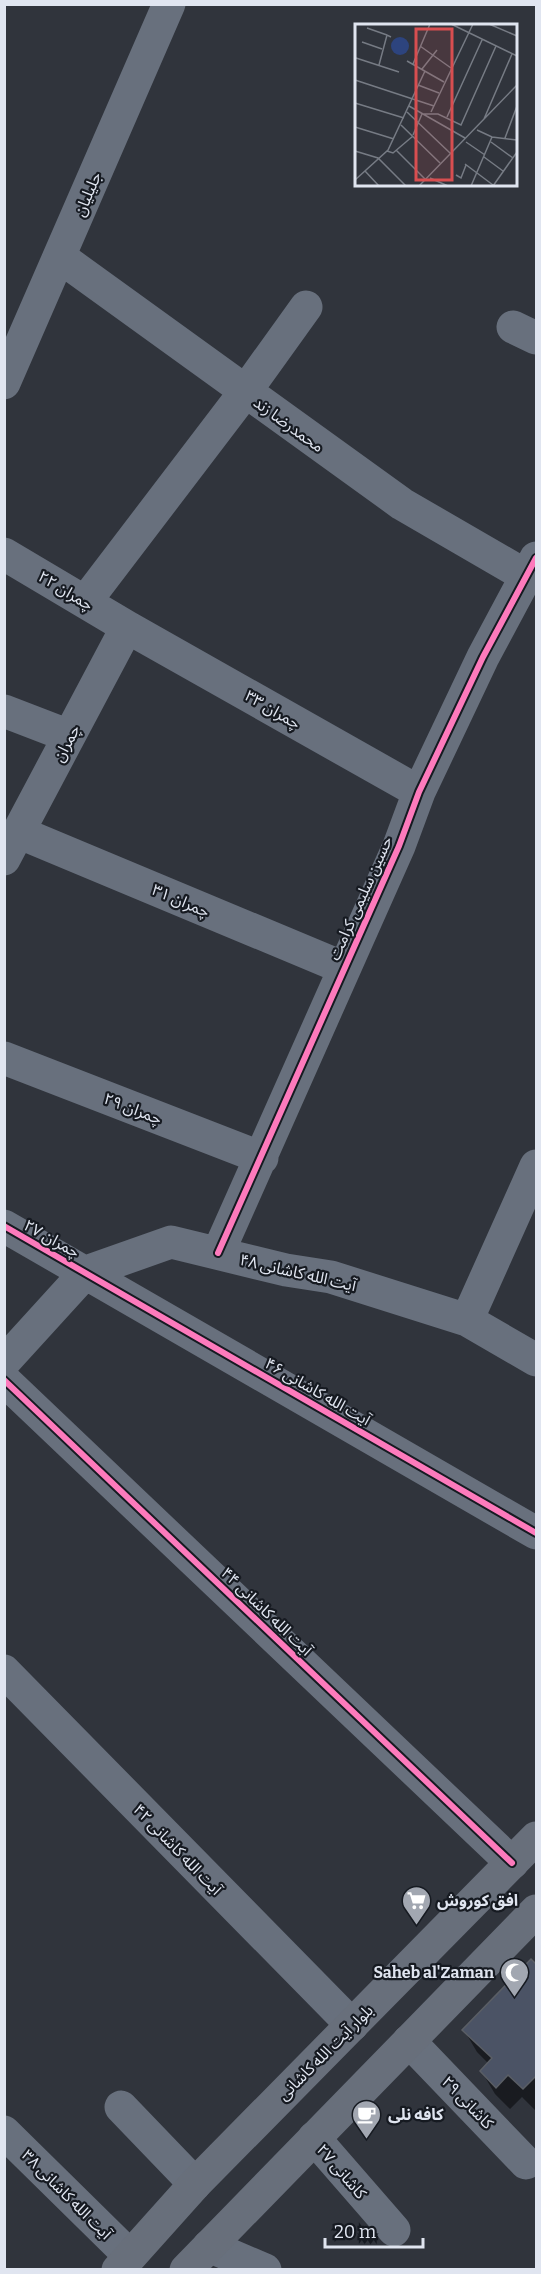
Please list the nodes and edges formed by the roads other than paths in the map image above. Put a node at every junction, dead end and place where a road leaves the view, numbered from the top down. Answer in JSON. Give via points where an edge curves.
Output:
{"nodes":[{"id":1,"x":169,"y":4,"type":"edge"},
{"id":2,"x":60,"y":257,"type":"junction"},
{"id":3,"x":306,"y":307,"type":"dead end"},
{"id":4,"x":4,"y":383,"type":"edge"},
{"id":5,"x":245,"y":392,"type":"junction"},
{"id":6,"x":4,"y":554,"type":"edge"},
{"id":7,"x":532,"y":567,"type":"edge"},
{"id":8,"x":85,"y":602,"type":"junction"},
{"id":9,"x":127,"y":627,"type":"junction"},
{"id":10,"x":4,"y":711,"type":"edge"},
{"id":11,"x":69,"y":736,"type":"junction"},
{"id":12,"x":420,"y":792,"type":"junction"},
{"id":13,"x":11,"y":846,"type":"edge"},
{"id":14,"x":344,"y":968,"type":"junction"},
{"id":15,"x":4,"y":1058,"type":"edge"},
{"id":16,"x":262,"y":1158,"type":"junction"},
{"id":17,"x":537,"y":1166,"type":"edge"},
{"id":18,"x":4,"y":1226,"type":"edge"},
{"id":19,"x":218,"y":1253,"type":"junction"},
{"id":20,"x":86,"y":1272,"type":"junction"},
{"id":21,"x":467,"y":1320,"type":"junction"},
{"id":22,"x":537,"y":1360,"type":"edge"},
{"id":23,"x":4,"y":1362,"type":"edge"},
{"id":24,"x":4,"y":1380,"type":"edge"},
{"id":25,"x":537,"y":1533,"type":"edge"},
{"id":26,"x":4,"y":1671,"type":"edge"},
{"id":27,"x":537,"y":1838,"type":"edge"},
{"id":28,"x":512,"y":1863,"type":"junction"},
{"id":29,"x":532,"y":1925,"type":"edge"},
{"id":30,"x":352,"y":2025,"type":"junction"},
{"id":31,"x":409,"y":2041,"type":"junction"},
{"id":32,"x":121,"y":2107,"type":"dead end"},
{"id":33,"x":4,"y":2132,"type":"edge"},
{"id":34,"x":314,"y":2138,"type":"junction"},
{"id":35,"x":526,"y":2163,"type":"dead end"},
{"id":36,"x":195,"y":2184,"type":"junction"},
{"id":37,"x":394,"y":2230,"type":"dead end"},
{"id":38,"x":209,"y":2246,"type":"junction"},
{"id":39,"x":124,"y":2263,"type":"edge"},
{"id":40,"x":186,"y":2270,"type":"edge"},
{"id":41,"x":265,"y":2270,"type":"edge"}],
"edges":[{"from":1,"to":2,"type":"street","name":"جلیلیان"},
{"from":2,"to":4,"type":"street","name":"جلیلیان"},
{"from":2,"to":5,"type":"street","name":"محمدرضا زند"},
{"from":3,"to":5,"type":"street"},
{"from":5,"to":7,"type":"street","name":"محمدرضا زند","via":[[402,504]]},
{"from":5,"to":8,"type":"street"},
{"from":6,"to":8,"type":"street","name":"چمران ۲۲"},
{"from":7,"to":12,"type":"street","name":"حسین سلیمی کرامت","via":[[483,657]]},
{"from":8,"to":9,"type":"street","name":"چمران ۲۲"},
{"from":9,"to":11,"type":"street","name":"چمران"},
{"from":9,"to":12,"type":"street","name":"چمران ۳۳"},
{"from":10,"to":11,"type":"street"},
{"from":11,"to":13,"type":"street","name":"چمران"},
{"from":12,"to":14,"type":"street","name":"حسین سلیمی کرامت"},
{"from":13,"to":14,"type":"street","name":"چمران ۳۱"},
{"from":14,"to":16,"type":"street","name":"حسین سلیمی کرامت"},
{"from":15,"to":16,"type":"street","name":"چمران ۲۹"},
{"from":16,"to":19,"type":"street","name":"حسین سلیمی کرامت"},
{"from":17,"to":21,"type":"street"},
{"from":18,"to":20,"type":"street","name":"چمران ۲۷"},
{"from":19,"to":20,"type":"street","name":"آیت الله کاشانی ۴۸","via":[[171,1242]]},
{"from":19,"to":21,"type":"street","name":"آیت الله کاشانی ۴۸","via":[[331,1277]]},
{"from":20,"to":23,"type":"street"},
{"from":20,"to":25,"type":"street","name":"آیت الله کاشانی ۴۶"},
{"from":21,"to":22,"type":"street","name":"آیت الله کاشانی ۴۸"},
{"from":24,"to":28,"type":"street","name":"آیت الله کاشانی ۴۴"},
{"from":26,"to":30,"type":"street","name":"آیت الله کاشانی ۴۲"},
{"from":27,"to":28,"type":"main road","name":"بلوار آیت الله کاشانی"},
{"from":28,"to":30,"type":"main road","name":"بلوار آیت الله کاشانی"},
{"from":29,"to":31,"type":"main road"},
{"from":30,"to":36,"type":"main road","name":"بلوار آیت الله کاشانی"},
{"from":31,"to":34,"type":"main road"},
{"from":31,"to":35,"type":"street","name":"کاشانی ۲۹"},
{"from":32,"to":36,"type":"street"},
{"from":33,"to":39,"type":"street","name":"آیت الله کاشانی ۳۸"},
{"from":34,"to":37,"type":"street","name":"کاشانی ۲۷"},
{"from":34,"to":38,"type":"main road"},
{"from":36,"to":39,"type":"main road","name":"بلوار آیت الله کاشانی"},
{"from":38,"to":40,"type":"main road"},
{"from":38,"to":41,"type":"street"}]}
